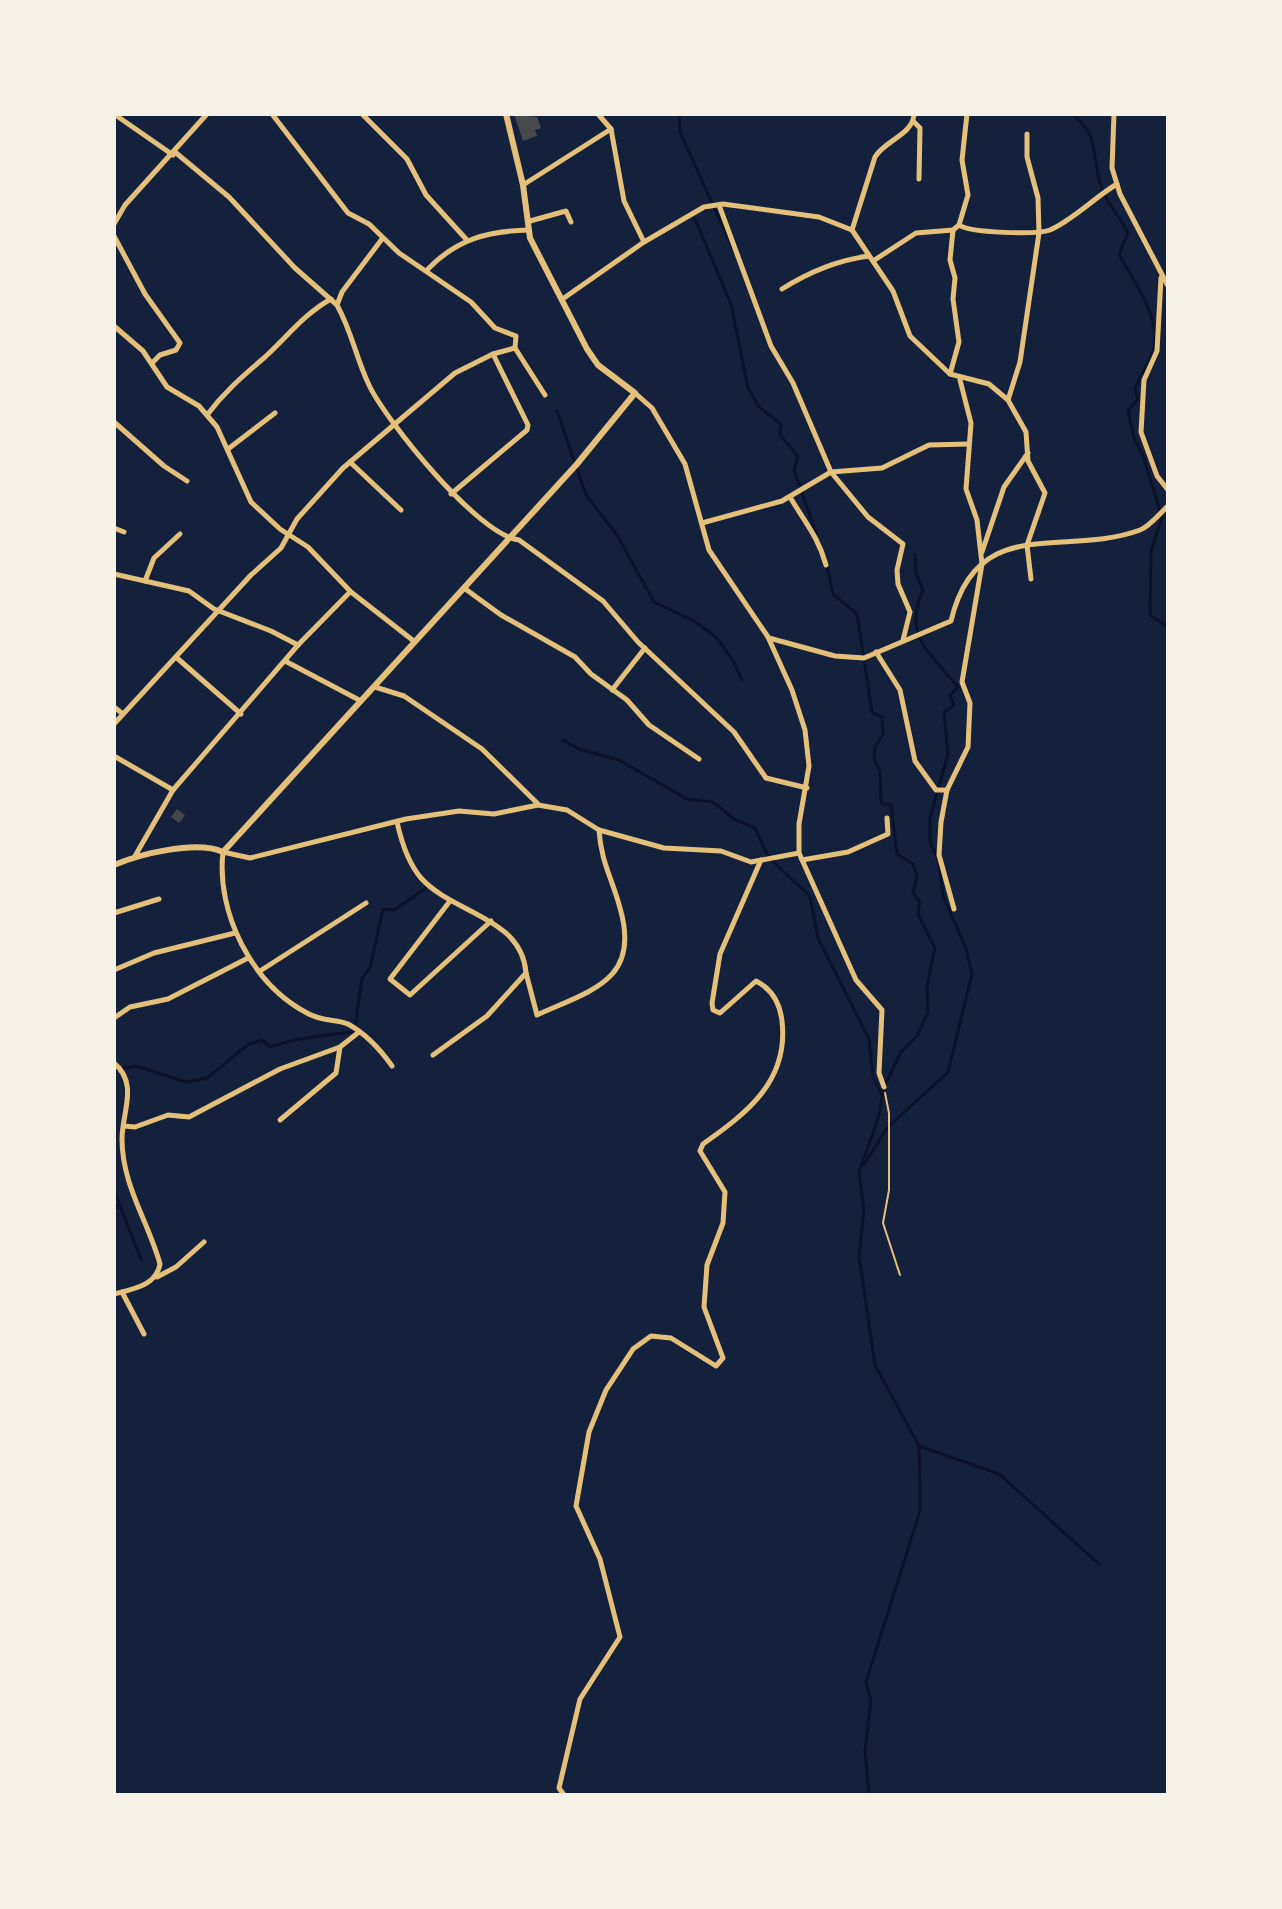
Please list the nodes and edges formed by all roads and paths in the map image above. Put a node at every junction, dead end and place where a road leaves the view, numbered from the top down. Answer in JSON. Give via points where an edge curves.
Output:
{"nodes":[{"id":1,"x":114,"y":114,"type":"edge"},
{"id":2,"x":207,"y":114,"type":"edge"},
{"id":3,"x":272,"y":114,"type":"edge"},
{"id":4,"x":362,"y":114,"type":"edge"},
{"id":5,"x":506,"y":114,"type":"edge"},
{"id":6,"x":598,"y":114,"type":"edge"},
{"id":7,"x":914,"y":114,"type":"edge"},
{"id":8,"x":967,"y":114,"type":"edge"},
{"id":9,"x":1114,"y":114,"type":"edge"},
{"id":10,"x":914,"y":122,"type":"junction"},
{"id":11,"x":611,"y":129,"type":"junction"},
{"id":12,"x":1027,"y":134,"type":"dead end"},
{"id":13,"x":174,"y":153,"type":"junction"},
{"id":14,"x":919,"y":179,"type":"dead end"},
{"id":15,"x":1117,"y":184,"type":"junction"},
{"id":16,"x":523,"y":185,"type":"junction"},
{"id":17,"x":719,"y":204,"type":"junction"},
{"id":18,"x":530,"y":221,"type":"junction"},
{"id":19,"x":571,"y":222,"type":"dead end"},
{"id":20,"x":114,"y":224,"type":"edge"},
{"id":21,"x":959,"y":225,"type":"junction"},
{"id":22,"x":529,"y":230,"type":"junction"},
{"id":23,"x":852,"y":230,"type":"junction"},
{"id":24,"x":953,"y":230,"type":"junction"},
{"id":25,"x":1039,"y":233,"type":"junction"},
{"id":26,"x":114,"y":236,"type":"edge"},
{"id":27,"x":382,"y":239,"type":"junction"},
{"id":28,"x":466,"y":239,"type":"junction"},
{"id":29,"x":644,"y":242,"type":"junction"},
{"id":30,"x":871,"y":259,"type":"junction"},
{"id":31,"x":428,"y":269,"type":"junction"},
{"id":32,"x":1161,"y":278,"type":"junction"},
{"id":33,"x":1168,"y":286,"type":"edge"},
{"id":34,"x":782,"y":289,"type":"dead end"},
{"id":35,"x":564,"y":298,"type":"junction"},
{"id":36,"x":331,"y":299,"type":"junction"},
{"id":37,"x":337,"y":305,"type":"junction"},
{"id":38,"x":114,"y":326,"type":"edge"},
{"id":39,"x":515,"y":348,"type":"junction"},
{"id":40,"x":493,"y":354,"type":"junction"},
{"id":41,"x":152,"y":363,"type":"junction"},
{"id":42,"x":950,"y":374,"type":"junction"},
{"id":43,"x":960,"y":380,"type":"junction"},
{"id":44,"x":635,"y":393,"type":"junction"},
{"id":45,"x":545,"y":395,"type":"dead end"},
{"id":46,"x":1008,"y":400,"type":"junction"},
{"id":47,"x":275,"y":413,"type":"dead end"},
{"id":48,"x":207,"y":415,"type":"junction"},
{"id":49,"x":114,"y":422,"type":"edge"},
{"id":50,"x":397,"y":424,"type":"junction"},
{"id":51,"x":968,"y":444,"type":"junction"},
{"id":52,"x":228,"y":449,"type":"junction"},
{"id":53,"x":1028,"y":453,"type":"junction"},
{"id":54,"x":350,"y":462,"type":"junction"},
{"id":55,"x":831,"y":472,"type":"junction"},
{"id":56,"x":187,"y":481,"type":"dead end"},
{"id":57,"x":1168,"y":490,"type":"edge"},
{"id":58,"x":451,"y":494,"type":"junction"},
{"id":59,"x":790,"y":497,"type":"junction"},
{"id":60,"x":1168,"y":506,"type":"edge"},
{"id":61,"x":401,"y":510,"type":"dead end"},
{"id":62,"x":702,"y":523,"type":"junction"},
{"id":63,"x":114,"y":528,"type":"edge"},
{"id":64,"x":124,"y":532,"type":"dead end"},
{"id":65,"x":180,"y":534,"type":"dead end"},
{"id":66,"x":289,"y":535,"type":"junction"},
{"id":67,"x":508,"y":539,"type":"junction"},
{"id":68,"x":1027,"y":545,"type":"junction"},
{"id":69,"x":981,"y":556,"type":"junction"},
{"id":70,"x":982,"y":564,"type":"junction"},
{"id":71,"x":826,"y":565,"type":"dead end"},
{"id":72,"x":114,"y":574,"type":"edge"},
{"id":73,"x":1031,"y":579,"type":"dead end"},
{"id":74,"x":145,"y":581,"type":"junction"},
{"id":75,"x":464,"y":588,"type":"junction"},
{"id":76,"x":351,"y":592,"type":"junction"},
{"id":77,"x":222,"y":610,"type":"junction"},
{"id":78,"x":768,"y":637,"type":"junction"},
{"id":79,"x":903,"y":640,"type":"junction"},
{"id":80,"x":415,"y":642,"type":"junction"},
{"id":81,"x":298,"y":645,"type":"junction"},
{"id":82,"x":645,"y":648,"type":"junction"},
{"id":83,"x":876,"y":652,"type":"junction"},
{"id":84,"x":177,"y":658,"type":"junction"},
{"id":85,"x":287,"y":662,"type":"junction"},
{"id":86,"x":375,"y":687,"type":"junction"},
{"id":87,"x":612,"y":690,"type":"junction"},
{"id":88,"x":361,"y":701,"type":"junction"},
{"id":89,"x":114,"y":707,"type":"edge"},
{"id":90,"x":123,"y":714,"type":"junction"},
{"id":91,"x":241,"y":714,"type":"junction"},
{"id":92,"x":114,"y":724,"type":"edge"},
{"id":93,"x":114,"y":756,"type":"edge"},
{"id":94,"x":699,"y":759,"type":"dead end"},
{"id":95,"x":807,"y":788,"type":"junction"},
{"id":96,"x":173,"y":790,"type":"junction"},
{"id":97,"x":947,"y":790,"type":"junction"},
{"id":98,"x":538,"y":805,"type":"junction"},
{"id":99,"x":887,"y":818,"type":"dead end"},
{"id":100,"x":397,"y":822,"type":"junction"},
{"id":101,"x":599,"y":830,"type":"junction"},
{"id":102,"x":223,"y":852,"type":"junction"},
{"id":103,"x":799,"y":853,"type":"junction"},
{"id":104,"x":135,"y":856,"type":"junction"},
{"id":105,"x":761,"y":860,"type":"junction"},
{"id":106,"x":802,"y":860,"type":"junction"},
{"id":107,"x":114,"y":865,"type":"edge"},
{"id":108,"x":159,"y":899,"type":"dead end"},
{"id":109,"x":450,"y":901,"type":"junction"},
{"id":110,"x":366,"y":903,"type":"dead end"},
{"id":111,"x":954,"y":909,"type":"dead end"},
{"id":112,"x":114,"y":913,"type":"edge"},
{"id":113,"x":491,"y":921,"type":"junction"},
{"id":114,"x":235,"y":933,"type":"junction"},
{"id":115,"x":248,"y":958,"type":"junction"},
{"id":116,"x":114,"y":970,"type":"edge"},
{"id":117,"x":260,"y":971,"type":"junction"},
{"id":118,"x":526,"y":973,"type":"junction"},
{"id":119,"x":114,"y":1018,"type":"edge"},
{"id":120,"x":359,"y":1032,"type":"junction"},
{"id":121,"x":340,"y":1047,"type":"junction"},
{"id":122,"x":433,"y":1055,"type":"dead end"},
{"id":123,"x":114,"y":1063,"type":"edge"},
{"id":124,"x":392,"y":1066,"type":"dead end"},
{"id":125,"x":884,"y":1087,"type":"joint"},
{"id":126,"x":280,"y":1120,"type":"dead end"},
{"id":127,"x":124,"y":1126,"type":"junction"},
{"id":128,"x":204,"y":1242,"type":"dead end"},
{"id":129,"x":900,"y":1275,"type":"dead end"},
{"id":130,"x":156,"y":1277,"type":"junction"},
{"id":131,"x":122,"y":1292,"type":"junction"},
{"id":132,"x":114,"y":1294,"type":"edge"},
{"id":133,"x":144,"y":1334,"type":"dead end"},
{"id":134,"x":564,"y":1795,"type":"edge"}],
"edges":[{"from":1,"to":13,"type":"street"},
{"from":2,"to":13,"type":"street"},
{"from":3,"to":27,"type":"street","via":[[342,206]]},
{"from":4,"to":28,"type":"street","via":[[407,159],[426,195]]},
{"from":5,"to":16,"type":"street"},
{"from":6,"to":11,"type":"street"},
{"from":7,"to":10,"type":"street"},
{"from":8,"to":21,"type":"street","via":[[962,160],[968,195]]},
{"from":9,"to":15,"type":"street","via":[[1112,168]]},
{"from":10,"to":14,"type":"street","via":[[920,128]]},
{"from":10,"to":23,"type":"street","via":[[880,148]]},
{"from":11,"to":16,"type":"street"},
{"from":11,"to":29,"type":"street","via":[[624,201]]},
{"from":12,"to":25,"type":"street"},
{"from":13,"to":20,"type":"street"},
{"from":13,"to":36,"type":"street","via":[[229,197]]},
{"from":15,"to":25,"type":"street","via":[[1052,230]]},
{"from":15,"to":32,"type":"street"},
{"from":16,"to":18,"type":"street"},
{"from":17,"to":23,"type":"street","via":[[819,217]]},
{"from":17,"to":29,"type":"street","via":[[691,213]]},
{"from":17,"to":55,"type":"street","via":[[771,346]]},
{"from":18,"to":19,"type":"street","via":[[566,211]]},
{"from":18,"to":22,"type":"street"},
{"from":21,"to":24,"type":"street"},
{"from":21,"to":25,"type":"street"},
{"from":22,"to":28,"type":"street"},
{"from":22,"to":35,"type":"street"},
{"from":23,"to":30,"type":"street"},
{"from":24,"to":30,"type":"street","via":[[916,233]]},
{"from":24,"to":42,"type":"street","via":[[950,260],[959,342]]},
{"from":25,"to":46,"type":"street","via":[[1020,362]]},
{"from":26,"to":41,"type":"street","via":[[145,294],[180,343]]},
{"from":27,"to":31,"type":"street"},
{"from":27,"to":37,"type":"street"},
{"from":28,"to":31,"type":"street"},
{"from":29,"to":35,"type":"street"},
{"from":30,"to":34,"type":"street","via":[[849,259]]},
{"from":30,"to":42,"type":"street","via":[[898,303],[910,336]]},
{"from":31,"to":39,"type":"street","via":[[495,328],[516,336]]},
{"from":32,"to":33,"type":"street"},
{"from":32,"to":57,"type":"street","via":[[1157,351],[1144,380],[1141,432],[1157,476]]},
{"from":35,"to":44,"type":"street","via":[[598,365]]},
{"from":36,"to":37,"type":"street"},
{"from":36,"to":48,"type":"street","via":[[310,311],[232,383]]},
{"from":37,"to":50,"type":"street","via":[[355,340],[369,387]]},
{"from":38,"to":41,"type":"street"},
{"from":39,"to":40,"type":"street"},
{"from":39,"to":45,"type":"street"},
{"from":40,"to":50,"type":"street","via":[[455,373]]},
{"from":40,"to":58,"type":"street","via":[[527,430]]},
{"from":41,"to":48,"type":"street","via":[[167,387]]},
{"from":42,"to":43,"type":"street"},
{"from":43,"to":46,"type":"street","via":[[989,384]]},
{"from":43,"to":51,"type":"street","via":[[969,410]]},
{"from":44,"to":62,"type":"street","via":[[652,408],[685,464]]},
{"from":44,"to":67,"type":"street"},
{"from":46,"to":53,"type":"street","via":[[1026,432]]},
{"from":47,"to":52,"type":"street"},
{"from":48,"to":52,"type":"street"},
{"from":49,"to":56,"type":"street"},
{"from":50,"to":54,"type":"street"},
{"from":50,"to":58,"type":"street"},
{"from":51,"to":55,"type":"street","via":[[915,449],[882,468]]},
{"from":51,"to":69,"type":"street","via":[[966,489]]},
{"from":52,"to":66,"type":"street","via":[[251,502]]},
{"from":53,"to":68,"type":"street","via":[[1045,493]]},
{"from":53,"to":69,"type":"street","via":[[1004,487]]},
{"from":54,"to":61,"type":"street"},
{"from":54,"to":66,"type":"street","via":[[297,519]]},
{"from":55,"to":59,"type":"street"},
{"from":55,"to":79,"type":"street","via":[[868,517],[903,544],[898,584],[910,612]]},
{"from":58,"to":67,"type":"street"},
{"from":59,"to":62,"type":"street"},
{"from":59,"to":71,"type":"street","via":[[814,529]]},
{"from":60,"to":68,"type":"street","via":[[1142,529]]},
{"from":62,"to":78,"type":"street","via":[[709,550]]},
{"from":63,"to":64,"type":"street"},
{"from":65,"to":74,"type":"street","via":[[154,558]]},
{"from":66,"to":76,"type":"street","via":[[308,547]]},
{"from":66,"to":77,"type":"street"},
{"from":67,"to":75,"type":"street"},
{"from":67,"to":82,"type":"street","via":[[519,540],[603,601]]},
{"from":68,"to":70,"type":"street"},
{"from":68,"to":73,"type":"street"},
{"from":69,"to":70,"type":"street"},
{"from":70,"to":79,"type":"street","via":[[968,576],[951,621]]},
{"from":70,"to":97,"type":"street","via":[[962,682],[972,725],[968,747]]},
{"from":72,"to":74,"type":"street"},
{"from":74,"to":77,"type":"street","via":[[189,591]]},
{"from":75,"to":80,"type":"street"},
{"from":75,"to":87,"type":"street","via":[[575,657]]},
{"from":76,"to":80,"type":"street"},
{"from":76,"to":81,"type":"street"},
{"from":77,"to":81,"type":"street"},
{"from":77,"to":84,"type":"street"},
{"from":78,"to":83,"type":"street","via":[[835,656],[864,658]]},
{"from":78,"to":95,"type":"street","via":[[805,730]]},
{"from":79,"to":83,"type":"street"},
{"from":80,"to":86,"type":"street"},
{"from":81,"to":85,"type":"street"},
{"from":82,"to":87,"type":"street"},
{"from":82,"to":95,"type":"street","via":[[734,732],[766,778]]},
{"from":83,"to":97,"type":"street","via":[[900,690],[915,761],[936,790]]},
{"from":84,"to":90,"type":"street"},
{"from":84,"to":91,"type":"street"},
{"from":85,"to":88,"type":"street"},
{"from":85,"to":91,"type":"street"},
{"from":86,"to":88,"type":"street"},
{"from":86,"to":98,"type":"street","via":[[404,696],[482,749]]},
{"from":87,"to":94,"type":"street","via":[[649,725]]},
{"from":88,"to":102,"type":"street"},
{"from":89,"to":90,"type":"street"},
{"from":90,"to":92,"type":"street"},
{"from":91,"to":96,"type":"street"},
{"from":93,"to":96,"type":"street"},
{"from":95,"to":103,"type":"street"},
{"from":96,"to":104,"type":"street"},
{"from":97,"to":111,"type":"street","via":[[939,855]]},
{"from":98,"to":100,"type":"street"},
{"from":98,"to":101,"type":"street","via":[[567,810]]},
{"from":99,"to":106,"type":"street","via":[[888,834],[848,852]]},
{"from":100,"to":102,"type":"street","via":[[250,858]]},
{"from":100,"to":109,"type":"street","via":[[415,869]]},
{"from":101,"to":105,"type":"street","via":[[664,848],[721,851],[751,862]]},
{"from":101,"to":118,"type":"street","via":[[604,869],[624,928],[621,967],[602,984],[537,1015]]},
{"from":102,"to":104,"type":"street","via":[[214,848]]},
{"from":102,"to":114,"type":"street","via":[[221,870]]},
{"from":103,"to":105,"type":"street"},
{"from":103,"to":106,"type":"street"},
{"from":104,"to":107,"type":"street"},
{"from":105,"to":134,"type":"street","via":[[720,954],[712,1003],[720,1013],[756,981],[767,987],[775,998],[783,1054],[774,1080],[700,1151],[725,1192],[723,1223],[707,1265],[704,1307],[723,1358],[716,1366],[671,1338],[651,1336],[633,1349],[606,1390],[589,1432],[576,1506],[600,1559],[620,1637],[580,1699],[559,1788]]},
{"from":106,"to":125,"type":"street","via":[[856,980],[882,1010],[879,1073]]},
{"from":108,"to":112,"type":"street"},
{"from":109,"to":113,"type":"street"},
{"from":109,"to":113,"type":"street","via":[[390,979],[410,995]]},
{"from":110,"to":117,"type":"street"},
{"from":113,"to":118,"type":"street","via":[[520,946]]},
{"from":114,"to":115,"type":"street"},
{"from":114,"to":116,"type":"street","via":[[154,953]]},
{"from":115,"to":117,"type":"street"},
{"from":115,"to":119,"type":"street","via":[[168,999],[130,1007]]},
{"from":117,"to":120,"type":"street","via":[[306,1013],[326,1023],[346,1023]]},
{"from":118,"to":122,"type":"street","via":[[487,1016]]},
{"from":120,"to":121,"type":"street"},
{"from":120,"to":124,"type":"street"},
{"from":121,"to":126,"type":"street","via":[[336,1073]]},
{"from":121,"to":127,"type":"street","via":[[280,1069],[189,1117],[168,1115]]},
{"from":123,"to":127,"type":"street","via":[[127,1086]]},
{"from":125,"to":129,"type":"path","via":[[889,1190],[883,1223]]},
{"from":127,"to":130,"type":"street","via":[[127,1181],[157,1254]]},
{"from":128,"to":130,"type":"street"},
{"from":130,"to":131,"type":"street"},
{"from":131,"to":132,"type":"street"},
{"from":131,"to":133,"type":"street"}]}
